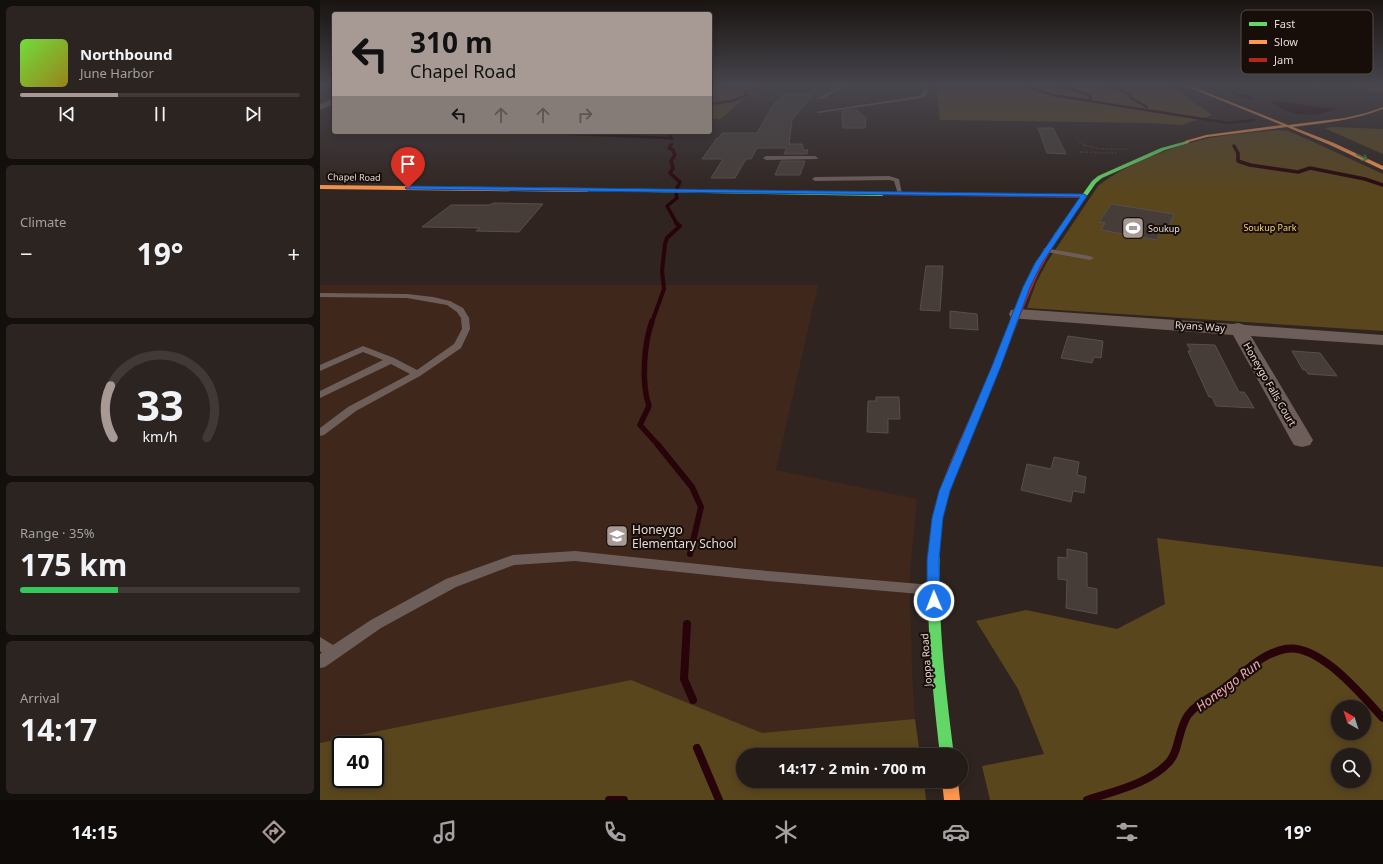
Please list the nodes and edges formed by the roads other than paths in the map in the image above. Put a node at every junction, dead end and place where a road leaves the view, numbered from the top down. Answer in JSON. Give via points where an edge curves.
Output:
{"nodes":[{"id":1,"x":1278,"y":122,"type":"edge"},
{"id":2,"x":1297,"y":122,"type":"edge"},
{"id":3,"x":1313,"y":122,"type":"edge"},
{"id":4,"x":1301,"y":124,"type":"junction"},
{"id":5,"x":1287,"y":126,"type":"junction"},
{"id":6,"x":766,"y":158,"type":"dead end"},
{"id":7,"x":815,"y":158,"type":"dead end"},
{"id":8,"x":1383,"y":158,"type":"edge"},
{"id":9,"x":1383,"y":168,"type":"edge"},
{"id":10,"x":815,"y":179,"type":"dead end"},
{"id":11,"x":320,"y":186,"type":"edge"},
{"id":12,"x":900,"y":193,"type":"junction"},
{"id":13,"x":1084,"y":196,"type":"junction"},
{"id":14,"x":1047,"y":250,"type":"junction"},
{"id":15,"x":1090,"y":258,"type":"dead end"},
{"id":16,"x":320,"y":295,"type":"edge"},
{"id":17,"x":1017,"y":314,"type":"junction"},
{"id":18,"x":1238,"y":328,"type":"junction"},
{"id":19,"x":1383,"y":340,"type":"edge"},
{"id":20,"x":391,"y":360,"type":"junction"},
{"id":21,"x":320,"y":368,"type":"edge"},
{"id":22,"x":417,"y":374,"type":"junction"},
{"id":23,"x":320,"y":394,"type":"edge"},
{"id":24,"x":320,"y":433,"type":"edge"},
{"id":25,"x":1302,"y":440,"type":"dead end"},
{"id":26,"x":934,"y":590,"type":"junction"},
{"id":27,"x":320,"y":643,"type":"edge"},
{"id":28,"x":332,"y":653,"type":"junction"},
{"id":29,"x":320,"y":662,"type":"edge"},
{"id":30,"x":946,"y":748,"type":"edge"},
{"id":31,"x":951,"y":788,"type":"edge"},
{"id":32,"x":952,"y":800,"type":"edge"}],
"edges":[{"from":1,"to":5,"type":"street"},
{"from":2,"to":4,"type":"street"},
{"from":3,"to":4,"type":"street","name":"Joppa Road"},
{"from":4,"to":5,"type":"street","name":"Joppa Road"},
{"from":4,"to":8,"type":"street"},
{"from":5,"to":9,"type":"street","one_way":true,"via":[[1347,150]]},
{"from":5,"to":13,"type":"street","name":"Joppa Road","via":[[1215,134],[1181,142],[1100,177]]},
{"from":6,"to":7,"type":"lane"},
{"from":10,"to":12,"type":"lane","via":[[889,178],[896,180]]},
{"from":11,"to":12,"type":"street","name":"Chapel Road"},
{"from":12,"to":13,"type":"street","name":"Chapel Road"},
{"from":13,"to":14,"type":"street","name":"Joppa Road"},
{"from":14,"to":15,"type":"lane"},
{"from":14,"to":17,"type":"street","name":"Joppa Road","via":[[1027,287]]},
{"from":16,"to":22,"type":"lane","via":[[407,296],[450,303],[460,310],[465,318],[466,329],[458,346]]},
{"from":17,"to":18,"type":"street","name":"Ryans Way"},
{"from":17,"to":26,"type":"street","name":"Joppa Road","via":[[945,491],[937,518],[933,560]]},
{"from":18,"to":19,"type":"street","name":"Ryans Way"},
{"from":18,"to":25,"type":"street","name":"Honeygo Falls Court"},
{"from":20,"to":21,"type":"lane","via":[[363,349]]},
{"from":20,"to":22,"type":"lane"},
{"from":20,"to":23,"type":"lane"},
{"from":22,"to":24,"type":"lane","via":[[352,409]]},
{"from":26,"to":28,"type":"lane","via":[[575,556],[513,560],[451,583],[376,624]]},
{"from":26,"to":30,"type":"street","name":"Joppa Road","via":[[938,678]]},
{"from":27,"to":28,"type":"lane"},
{"from":28,"to":29,"type":"lane"},
{"from":31,"to":32,"type":"street"}]}
